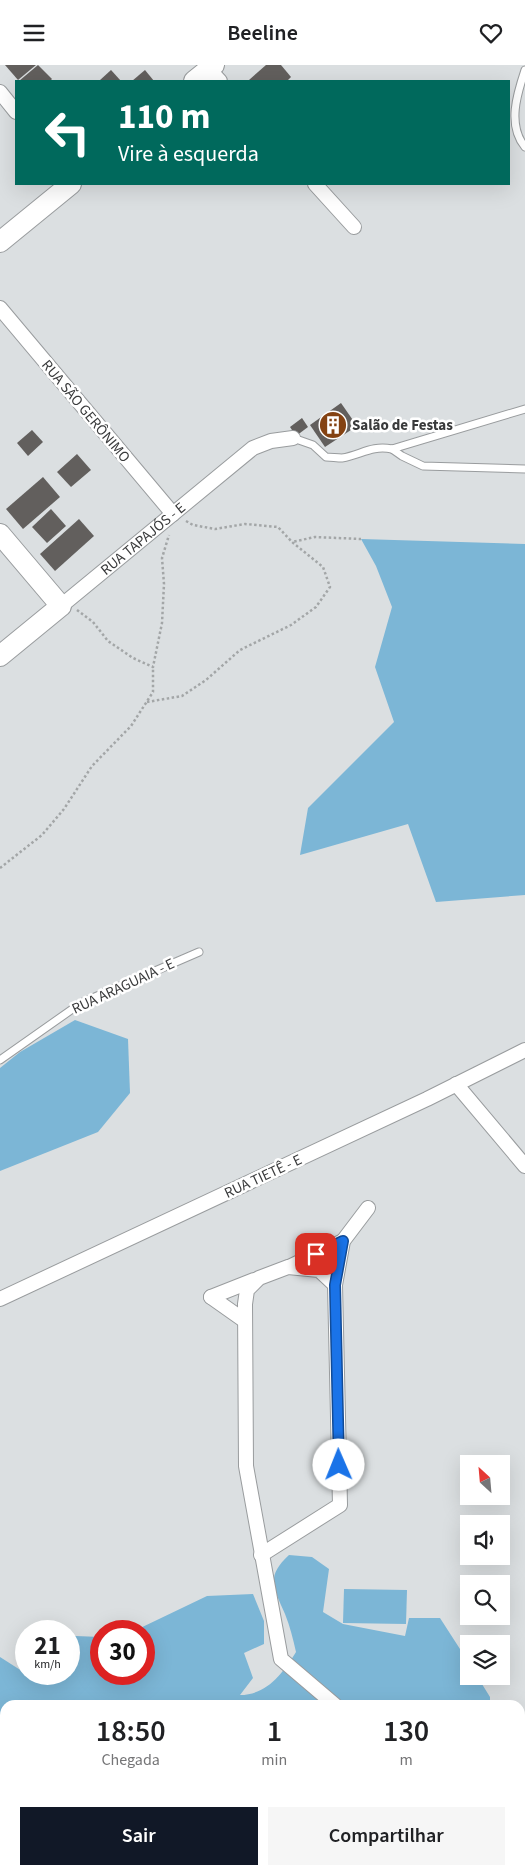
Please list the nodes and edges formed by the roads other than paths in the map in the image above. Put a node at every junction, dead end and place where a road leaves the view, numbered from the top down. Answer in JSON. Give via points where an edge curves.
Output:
{"nodes":[{"id":1,"x":525,"y":70,"type":"edge"},
{"id":2,"x":0,"y":92,"type":"edge"},
{"id":3,"x":15,"y":111,"type":"edge"},
{"id":4,"x":525,"y":147,"type":"edge"},
{"id":5,"x":70,"y":185,"type":"edge"},
{"id":6,"x":316,"y":185,"type":"edge"},
{"id":7,"x":354,"y":227,"type":"dead end"},
{"id":8,"x":0,"y":243,"type":"edge"},
{"id":9,"x":0,"y":308,"type":"edge"},
{"id":10,"x":525,"y":409,"type":"edge"},
{"id":11,"x":293,"y":438,"type":"joint"},
{"id":12,"x":392,"y":449,"type":"junction"},
{"id":13,"x":525,"y":469,"type":"edge"},
{"id":14,"x":173,"y":514,"type":"junction"},
{"id":15,"x":0,"y":534,"type":"edge"},
{"id":16,"x":64,"y":604,"type":"junction"},
{"id":17,"x":0,"y":656,"type":"edge"},
{"id":18,"x":200,"y":951,"type":"dead end"},
{"id":19,"x":525,"y":1050,"type":"edge"},
{"id":20,"x":0,"y":1060,"type":"edge"},
{"id":21,"x":456,"y":1084,"type":"junction"},
{"id":22,"x":525,"y":1166,"type":"edge"},
{"id":23,"x":368,"y":1208,"type":"dead end"},
{"id":24,"x":343,"y":1241,"type":"junction"},
{"id":25,"x":288,"y":1267,"type":"junction"},
{"id":26,"x":259,"y":1278,"type":"junction"},
{"id":27,"x":335,"y":1285,"type":"junction"},
{"id":28,"x":0,"y":1299,"type":"edge"},
{"id":29,"x":245,"y":1321,"type":"junction"},
{"id":30,"x":260,"y":1555,"type":"junction"},
{"id":31,"x":329,"y":1700,"type":"edge"}],
"edges":[{"from":1,"to":4,"type":"lane","via":[[515,99],[516,127]]},
{"from":2,"to":3,"type":"street"},
{"from":5,"to":8,"type":"street"},
{"from":6,"to":7,"type":"street"},
{"from":9,"to":14,"type":"street","name":"RUA SÃO GERÔNIMO"},
{"from":10,"to":12,"type":"lane"},
{"from":11,"to":12,"type":"lane","via":[[313,445],[326,457],[342,458],[366,449]]},
{"from":11,"to":14,"type":"street","name":"RUA TAPAJÓS - E","via":[[253,448]]},
{"from":12,"to":13,"type":"lane","via":[[423,465]]},
{"from":14,"to":16,"type":"street","name":"RUA TAPAJÓS - E"},
{"from":15,"to":16,"type":"street"},
{"from":16,"to":17,"type":"street","name":"RUA TAPAJÓS - E"},
{"from":18,"to":20,"type":"lane","name":"RUA ARAGUAIA - E","via":[[81,1003]]},
{"from":19,"to":21,"type":"street","name":"RUA TIETÊ - E"},
{"from":21,"to":22,"type":"street"},
{"from":21,"to":28,"type":"street","name":"RUA TIETÊ - E"},
{"from":23,"to":24,"type":"street"},
{"from":24,"to":25,"type":"street"},
{"from":24,"to":27,"type":"street"},
{"from":25,"to":26,"type":"street"},
{"from":25,"to":27,"type":"street","via":[[319,1270]]},
{"from":26,"to":29,"type":"street","via":[[247,1290]]},
{"from":26,"to":29,"type":"street","via":[[211,1297]]},
{"from":27,"to":30,"type":"street","via":[[340,1505]]},
{"from":29,"to":30,"type":"street","via":[[246,1465]]},
{"from":30,"to":31,"type":"street","via":[[281,1659]]}]}
